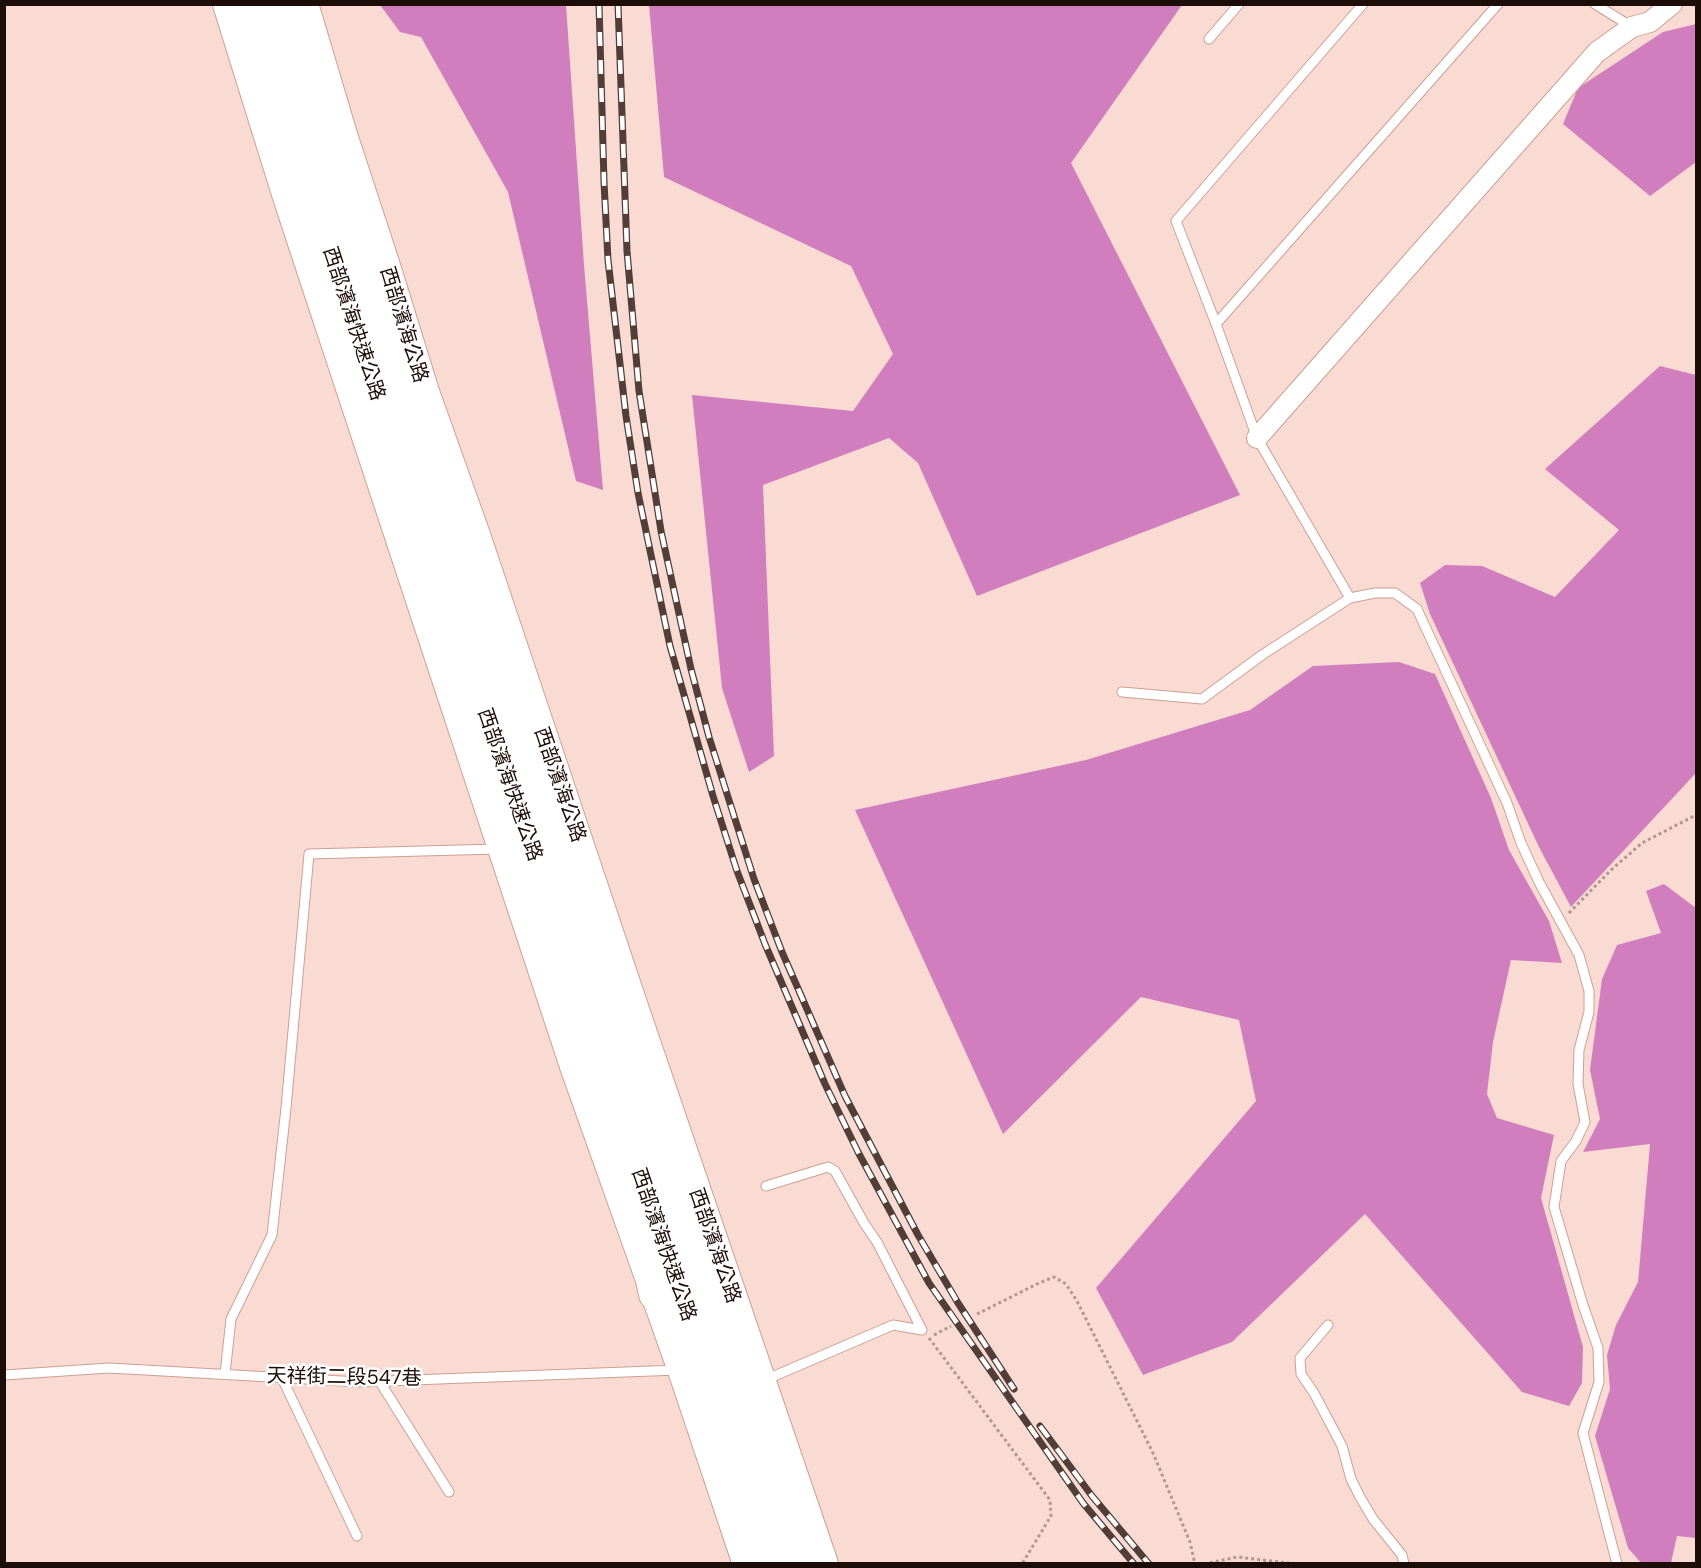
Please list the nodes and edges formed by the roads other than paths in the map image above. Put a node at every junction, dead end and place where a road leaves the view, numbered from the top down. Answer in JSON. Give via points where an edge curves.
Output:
{"nodes":[{"id":1,"x":228,"y":4,"type":"edge"},
{"id":2,"x":250,"y":4,"type":"edge"},
{"id":3,"x":278,"y":4,"type":"edge"},
{"id":4,"x":303,"y":4,"type":"edge"},
{"id":5,"x":1239,"y":4,"type":"edge"},
{"id":6,"x":1363,"y":4,"type":"edge"},
{"id":7,"x":1498,"y":4,"type":"edge"},
{"id":8,"x":1595,"y":4,"type":"edge"},
{"id":9,"x":1672,"y":4,"type":"edge"},
{"id":10,"x":1632,"y":27,"type":"junction"},
{"id":11,"x":1209,"y":39,"type":"dead end"},
{"id":12,"x":1216,"y":324,"type":"junction"},
{"id":13,"x":424,"y":392,"type":"junction"},
{"id":14,"x":1257,"y":438,"type":"junction"},
{"id":15,"x":1350,"y":598,"type":"junction"},
{"id":16,"x":493,"y":668,"type":"junction"},
{"id":17,"x":1122,"y":692,"type":"dead end"},
{"id":18,"x":504,"y":849,"type":"junction"},
{"id":19,"x":621,"y":1126,"type":"junction"},
{"id":20,"x":766,"y":1186,"type":"dead end"},
{"id":21,"x":655,"y":1294,"type":"junction"},
{"id":22,"x":1328,"y":1325,"type":"dead end"},
{"id":23,"x":683,"y":1370,"type":"junction"},
{"id":24,"x":225,"y":1374,"type":"junction"},
{"id":25,"x":4,"y":1375,"type":"edge"},
{"id":26,"x":282,"y":1378,"type":"junction"},
{"id":27,"x":380,"y":1382,"type":"junction"},
{"id":28,"x":761,"y":1382,"type":"junction"},
{"id":29,"x":449,"y":1492,"type":"dead end"},
{"id":30,"x":357,"y":1536,"type":"dead end"},
{"id":31,"x":748,"y":1563,"type":"edge"},
{"id":32,"x":772,"y":1563,"type":"edge"},
{"id":33,"x":799,"y":1563,"type":"edge"},
{"id":34,"x":823,"y":1563,"type":"edge"},
{"id":35,"x":1404,"y":1563,"type":"edge"},
{"id":36,"x":1617,"y":1563,"type":"edge"}],
"edges":[{"from":1,"to":18,"type":"main road"},
{"from":2,"to":19,"type":"highway","name":"西部濱海快速公路"},
{"from":3,"to":16,"type":"highway","name":"西部濱海快速公路","via":[[326,162]]},
{"from":4,"to":13,"type":"main road","name":"西部濱海公路"},
{"from":5,"to":11,"type":"lane"},
{"from":6,"to":12,"type":"lane","via":[[1176,221]]},
{"from":7,"to":12,"type":"lane"},
{"from":8,"to":10,"type":"lane"},
{"from":9,"to":10,"type":"street","via":[[1650,22]]},
{"from":10,"to":14,"type":"street","via":[[1597,52]]},
{"from":12,"to":14,"type":"lane"},
{"from":13,"to":16,"type":"highway"},
{"from":13,"to":28,"type":"main road","name":"西部濱海公路"},
{"from":14,"to":15,"type":"lane"},
{"from":15,"to":17,"type":"lane","via":[[1202,699]]},
{"from":15,"to":36,"type":"lane","via":[[1395,593],[1417,609],[1539,882],[1579,955],[1589,991],[1589,1012],[1578,1061],[1585,1122],[1561,1161],[1554,1207],[1598,1348],[1599,1382],[1583,1433]]},
{"from":16,"to":33,"type":"highway","name":"西部濱海快速公路"},
{"from":18,"to":21,"type":"main road"},
{"from":18,"to":24,"type":"lane","via":[[309,854],[272,1235],[231,1320]]},
{"from":19,"to":21,"type":"highway"},
{"from":19,"to":32,"type":"highway","name":"西部濱海快速公路","via":[[672,1264]]},
{"from":20,"to":28,"type":"lane","via":[[828,1167],[835,1171],[922,1330],[892,1325]]},
{"from":21,"to":23,"type":"main road"},
{"from":22,"to":35,"type":"lane","via":[[1300,1358],[1301,1374],[1342,1446],[1360,1497]]},
{"from":23,"to":27,"type":"lane","name":"天祥街二段547巷"},
{"from":23,"to":31,"type":"main road"},
{"from":24,"to":25,"type":"lane","name":"天祥街二段547巷","via":[[109,1368]]},
{"from":24,"to":26,"type":"lane","name":"天祥街二段547巷"},
{"from":26,"to":27,"type":"lane","name":"天祥街二段547巷"},
{"from":26,"to":30,"type":"lane"},
{"from":27,"to":29,"type":"lane"},
{"from":28,"to":34,"type":"main road","name":"西部濱海公路"}]}
